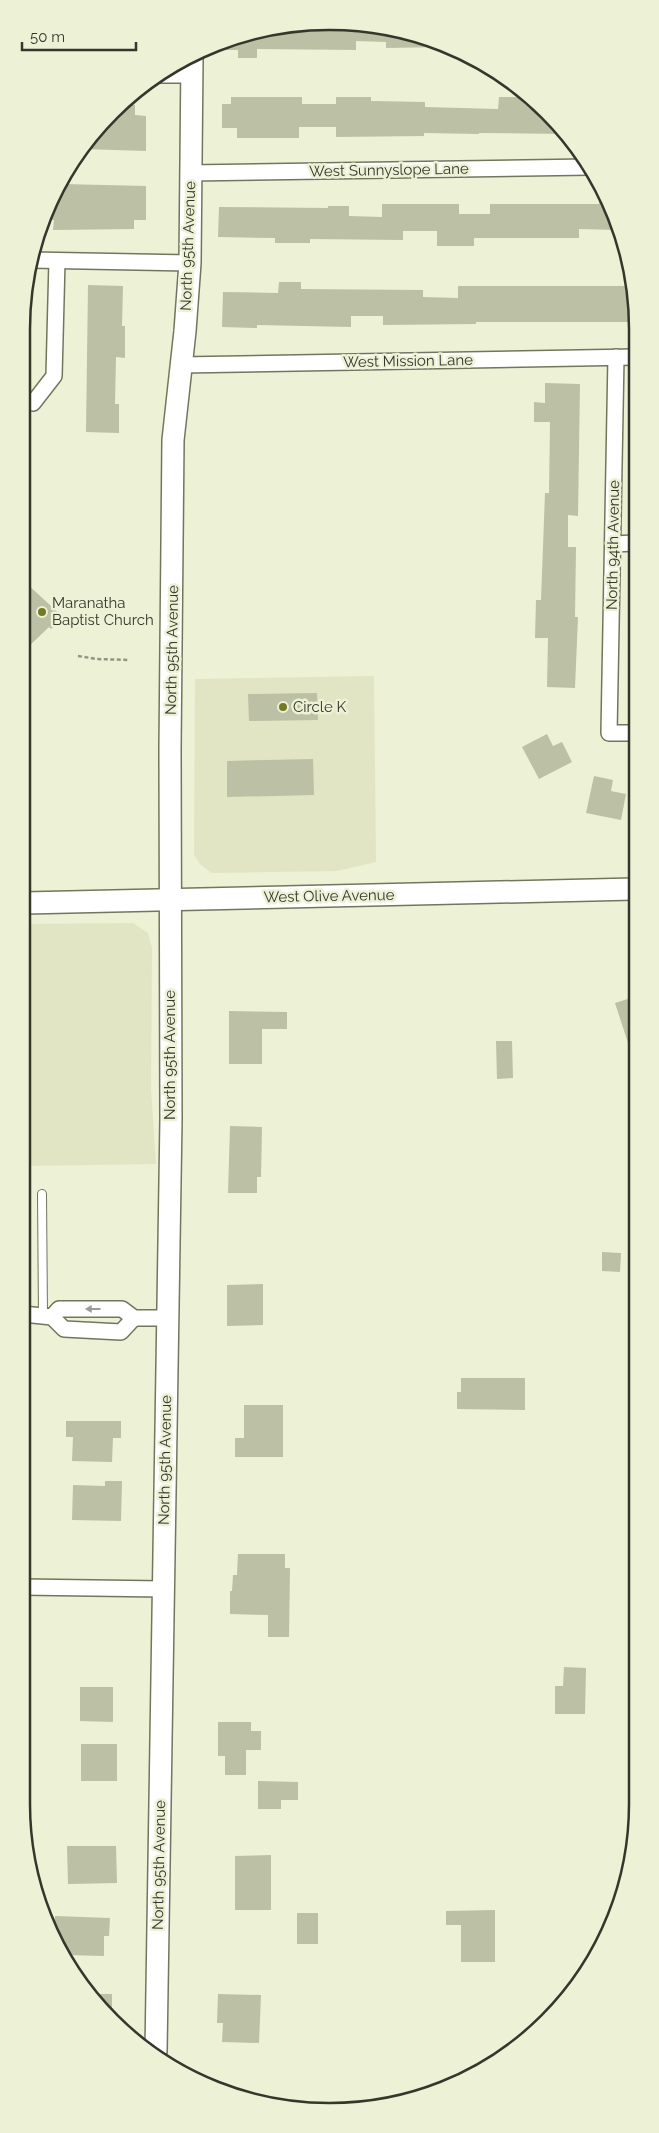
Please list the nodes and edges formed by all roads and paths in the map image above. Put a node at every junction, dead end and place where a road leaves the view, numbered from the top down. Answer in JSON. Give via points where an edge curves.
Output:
{"nodes":[{"id":1,"x":192,"y":67,"type":"edge"},
{"id":2,"x":582,"y":168,"type":"edge"},
{"id":3,"x":190,"y":173,"type":"junction"},
{"id":4,"x":38,"y":260,"type":"edge"},
{"id":5,"x":56,"y":261,"type":"junction"},
{"id":6,"x":190,"y":263,"type":"junction"},
{"id":7,"x":616,"y":357,"type":"junction"},
{"id":8,"x":629,"y":357,"type":"edge"},
{"id":9,"x":180,"y":365,"type":"junction"},
{"id":10,"x":33,"y":403,"type":"dead end"},
{"id":11,"x":629,"y":543,"type":"edge"},
{"id":12,"x":613,"y":544,"type":"junction"},
{"id":13,"x":78,"y":656,"type":"dead end"},
{"id":14,"x":129,"y":660,"type":"dead end"},
{"id":15,"x":629,"y":732,"type":"edge"},
{"id":16,"x":629,"y":889,"type":"edge"},
{"id":17,"x":170,"y":900,"type":"junction"},
{"id":18,"x":30,"y":903,"type":"edge"},
{"id":19,"x":42,"y":1194,"type":"dead end"},
{"id":20,"x":30,"y":1315,"type":"edge"},
{"id":21,"x":48,"y":1317,"type":"junction"},
{"id":22,"x":134,"y":1318,"type":"junction"},
{"id":23,"x":168,"y":1318,"type":"junction"},
{"id":24,"x":30,"y":1587,"type":"edge"},
{"id":25,"x":163,"y":1589,"type":"junction"},
{"id":26,"x":156,"y":2048,"type":"edge"}],
"edges":[{"from":1,"to":3,"type":"street","name":"North 95th Avenue"},
{"from":2,"to":3,"type":"street","name":"West Sunnyslope Lane"},
{"from":3,"to":6,"type":"street","name":"North 95th Avenue"},
{"from":4,"to":5,"type":"street"},
{"from":5,"to":6,"type":"street"},
{"from":5,"to":10,"type":"street","via":[[54,376]]},
{"from":6,"to":9,"type":"street","name":"North 95th Avenue"},
{"from":7,"to":8,"type":"street","name":"West Mission Lane"},
{"from":7,"to":9,"type":"street","name":"West Mission Lane"},
{"from":7,"to":12,"type":"street","name":"North 94th Avenue"},
{"from":9,"to":17,"type":"street","name":"North 95th Avenue","via":[[173,440]]},
{"from":11,"to":12,"type":"street"},
{"from":12,"to":15,"type":"street","name":"North 94th Avenue","via":[[609,733]]},
{"from":13,"to":14,"type":"path"},
{"from":16,"to":17,"type":"street","name":"West Olive Avenue"},
{"from":17,"to":18,"type":"street","name":"West Olive Avenue"},
{"from":17,"to":23,"type":"street","name":"North 95th Avenue"},
{"from":19,"to":21,"type":"lane"},
{"from":20,"to":21,"type":"street"},
{"from":22,"to":21,"type":"street","one_way":true,"via":[[122,1309],[59,1309]]},
{"from":21,"to":22,"type":"street","via":[[64,1329],[121,1332]]},
{"from":22,"to":23,"type":"street"},
{"from":23,"to":25,"type":"street","name":"North 95th Avenue"},
{"from":24,"to":25,"type":"street"},
{"from":25,"to":26,"type":"street","name":"North 95th Avenue"}]}
